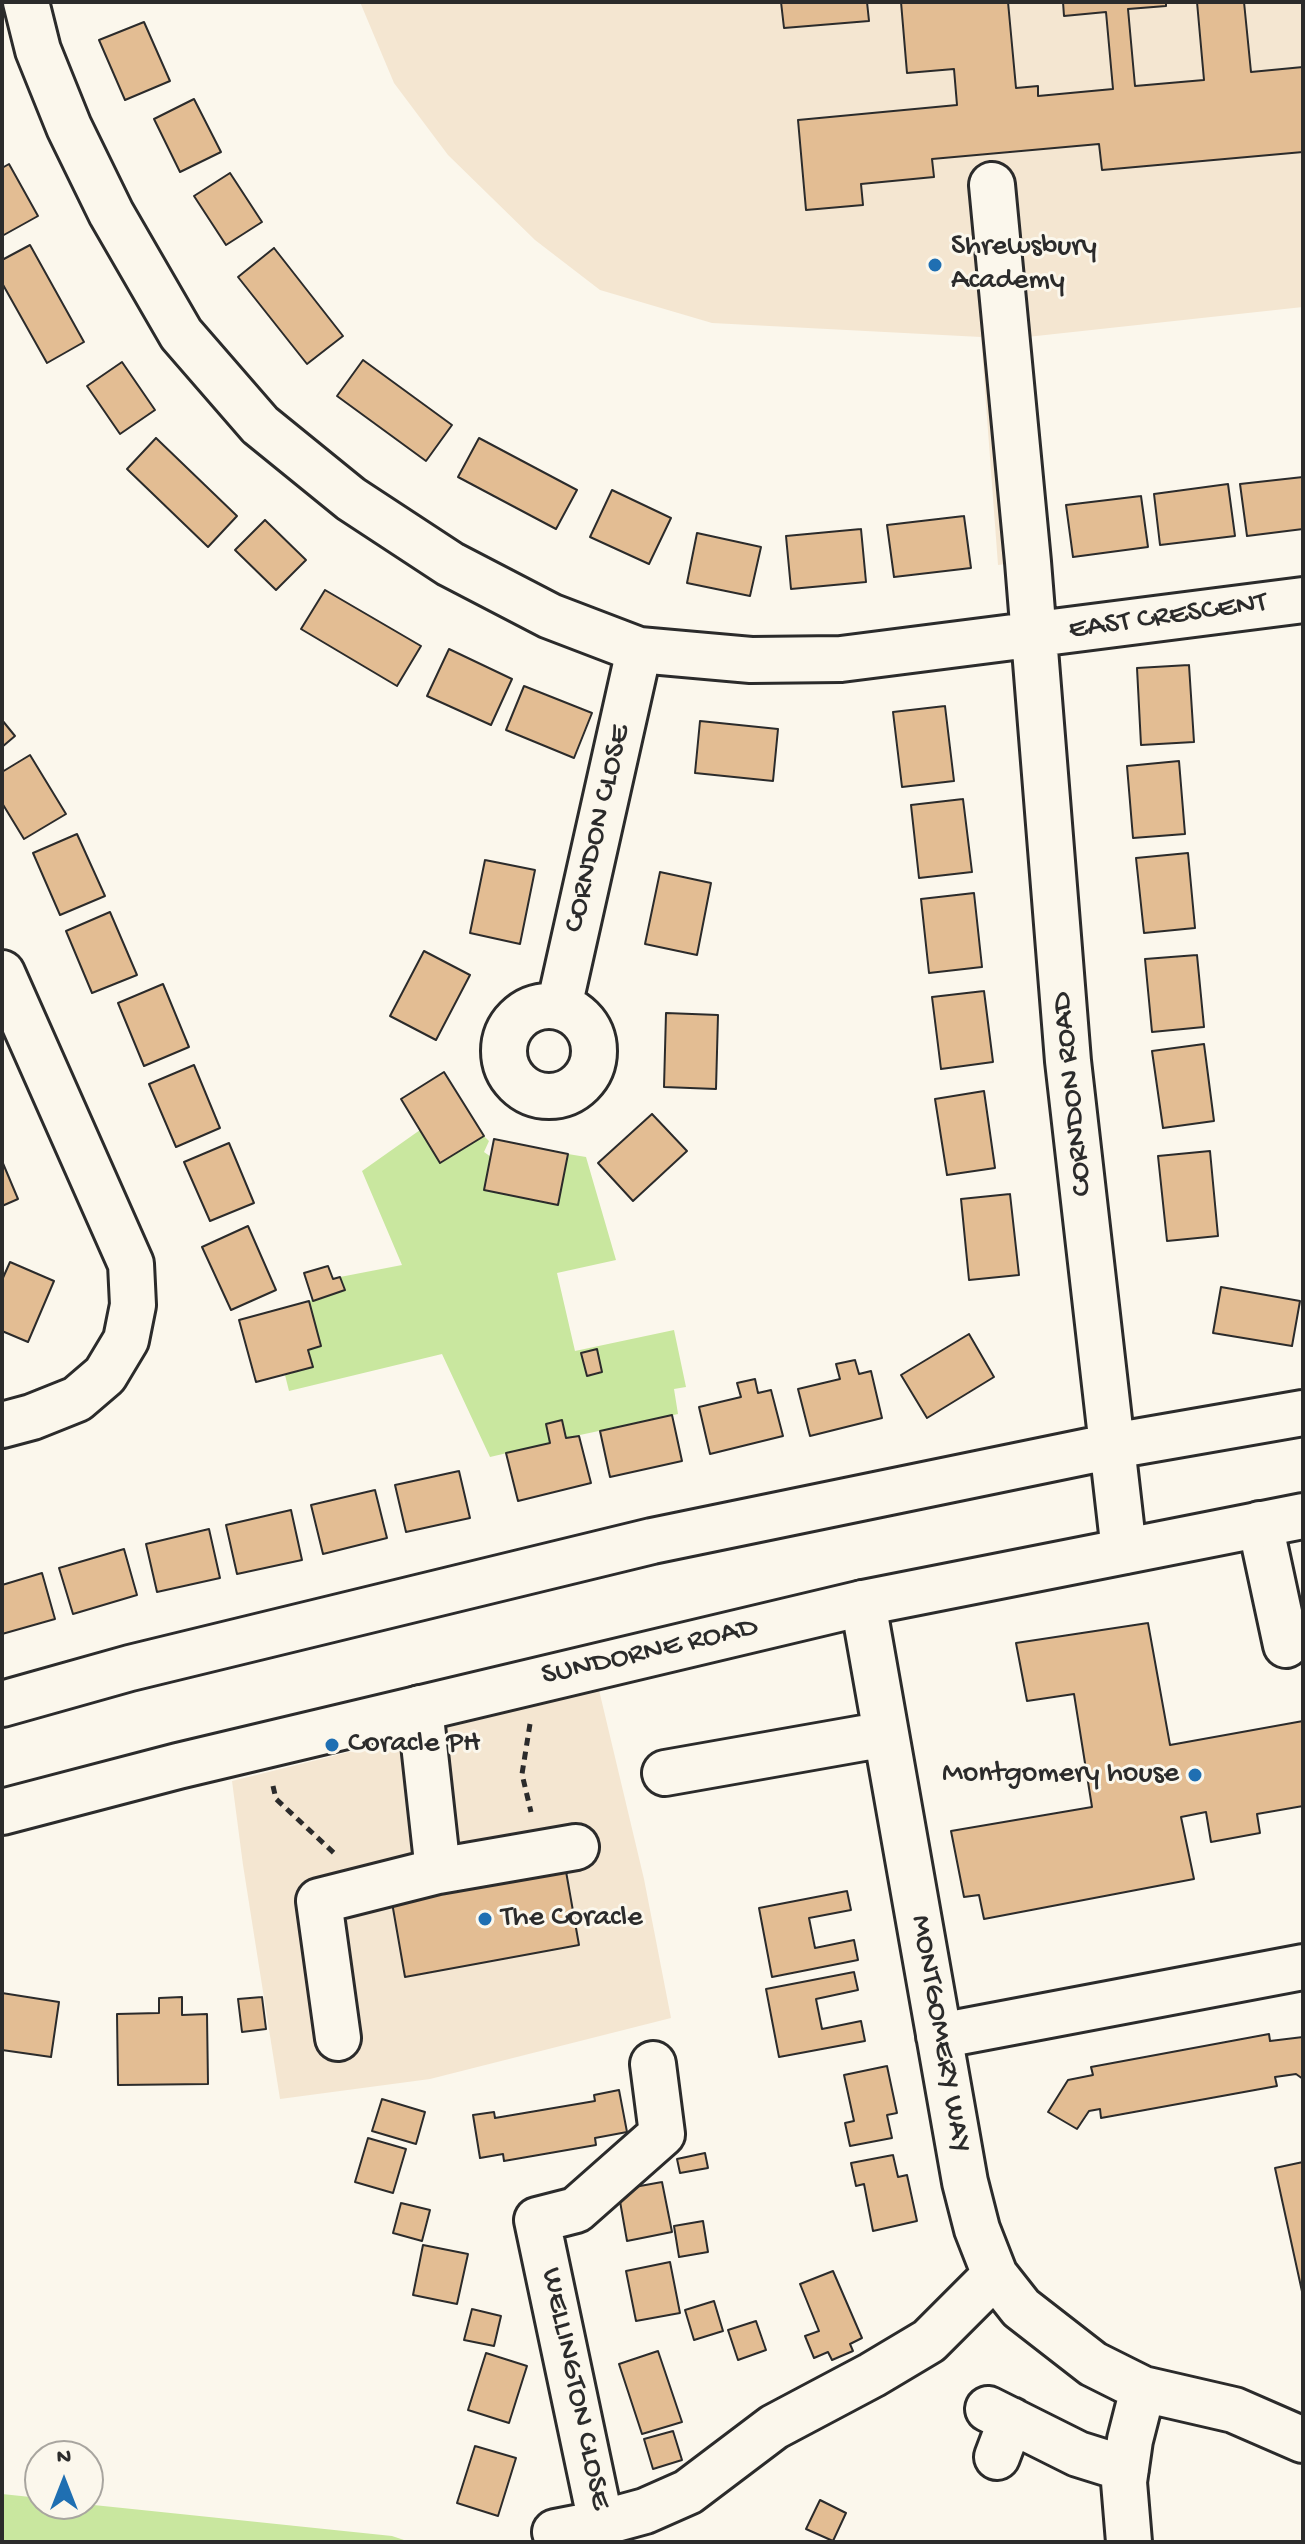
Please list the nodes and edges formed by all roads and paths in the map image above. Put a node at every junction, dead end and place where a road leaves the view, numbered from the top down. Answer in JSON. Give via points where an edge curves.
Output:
{"nodes":[{"id":1,"x":26,"y":2,"type":"edge"},
{"id":2,"x":992,"y":185,"type":"dead end"},
{"id":3,"x":1303,"y":600,"type":"edge"},
{"id":4,"x":1033,"y":636,"type":"junction"},
{"id":5,"x":639,"y":650,"type":"junction"},
{"id":6,"x":2,"y":973,"type":"edge"},
{"id":7,"x":559,"y":1007,"type":"dead end"},
{"id":8,"x":1303,"y":1413,"type":"edge"},
{"id":9,"x":2,"y":1425,"type":"edge"},
{"id":10,"x":1113,"y":1446,"type":"junction"},
{"id":11,"x":1303,"y":1516,"type":"edge"},
{"id":12,"x":1260,"y":1524,"type":"junction"},
{"id":13,"x":1124,"y":1551,"type":"junction"},
{"id":14,"x":863,"y":1603,"type":"junction"},
{"id":15,"x":1286,"y":1645,"type":"dead end"},
{"id":16,"x":524,"y":1683,"type":"junction"},
{"id":17,"x":2,"y":1704,"type":"edge"},
{"id":18,"x":420,"y":1708,"type":"junction"},
{"id":19,"x":886,"y":1734,"type":"junction"},
{"id":20,"x":265,"y":1745,"type":"junction"},
{"id":21,"x":665,"y":1773,"type":"dead end"},
{"id":22,"x":2,"y":1812,"type":"edge"},
{"id":23,"x":558,"y":1850,"type":"joint"},
{"id":24,"x":438,"y":1871,"type":"junction"},
{"id":25,"x":342,"y":1895,"type":"junction"},
{"id":26,"x":1303,"y":1967,"type":"edge"},
{"id":27,"x":939,"y":2036,"type":"junction"},
{"id":28,"x":338,"y":2038,"type":"dead end"},
{"id":29,"x":653,"y":2064,"type":"dead end"},
{"id":30,"x":995,"y":2275,"type":"junction"},
{"id":31,"x":1143,"y":2389,"type":"junction"},
{"id":32,"x":999,"y":2429,"type":"dead end"},
{"id":33,"x":1303,"y":2440,"type":"edge"},
{"id":34,"x":1126,"y":2469,"type":"junction"},
{"id":35,"x":601,"y":2523,"type":"junction"},
{"id":36,"x":555,"y":2532,"type":"dead end"},
{"id":37,"x":1129,"y":2542,"type":"edge"}],
"edges":[{"from":1,"to":5,"type":"street","name":"EAST CRESCENT","via":[[38,50],[69,127],[111,213],[181,334],[260,425],[351,499],[450,564],[550,616]]},
{"from":2,"to":4,"type":"street","name":"CORNDON ROAD"},
{"from":3,"to":4,"type":"street","name":"EAST CRESCENT"},
{"from":4,"to":5,"type":"street","name":"EAST CRESCENT","via":[[841,659],[751,660]]},
{"from":4,"to":10,"type":"street","name":"CORNDON ROAD","via":[[1068,1061]]},
{"from":5,"to":7,"type":"street","name":"CORNDON CLOSE"},
{"from":6,"to":9,"type":"street","via":[[131,1264],[133,1305],[126,1340],[105,1375],[77,1399]]},
{"from":8,"to":10,"type":"street"},
{"from":10,"to":13,"type":"street","name":"CORNDON ROAD"},
{"from":10,"to":17,"type":"street","via":[[652,1541]]},
{"from":11,"to":12,"type":"street","name":"SUNDORNE ROAD"},
{"from":12,"to":13,"type":"street","name":"SUNDORNE ROAD"},
{"from":12,"to":15,"type":"street"},
{"from":13,"to":14,"type":"street","name":"SUNDORNE ROAD"},
{"from":14,"to":16,"type":"street","name":"SUNDORNE ROAD"},
{"from":14,"to":19,"type":"street","name":"MONTGOMERY WAY"},
{"from":16,"to":18,"type":"street","name":"SUNDORNE ROAD"},
{"from":16,"to":23,"type":"path","via":[[530,1728],[522,1774]]},
{"from":18,"to":20,"type":"street","name":"SUNDORNE ROAD"},
{"from":18,"to":24,"type":"street"},
{"from":19,"to":21,"type":"street"},
{"from":19,"to":27,"type":"street","name":"MONTGOMERY WAY"},
{"from":20,"to":22,"type":"street","name":"SUNDORNE ROAD"},
{"from":20,"to":25,"type":"path","via":[[276,1799],[338,1857]]},
{"from":23,"to":24,"type":"street"},
{"from":24,"to":25,"type":"street"},
{"from":25,"to":28,"type":"street","via":[[319,1901]]},
{"from":26,"to":27,"type":"street"},
{"from":27,"to":30,"type":"street","name":"MONTGOMERY WAY","via":[[965,2182]]},
{"from":29,"to":35,"type":"street","name":"WELLINGTON CLOSE","via":[[662,2134],[576,2210],[537,2220]]},
{"from":30,"to":31,"type":"street","name":"MONTGOMERY WAY","via":[[1021,2308],[1055,2337]]},
{"from":30,"to":35,"type":"street","name":"WELLINGTON CLOSE","via":[[929,2341],[774,2427],[688,2492]]},
{"from":31,"to":33,"type":"street","name":"MONTGOMERY WAY","via":[[1234,2410]]},
{"from":31,"to":34,"type":"street"},
{"from":32,"to":34,"type":"street"},
{"from":34,"to":37,"type":"street"},
{"from":35,"to":36,"type":"street"}]}
